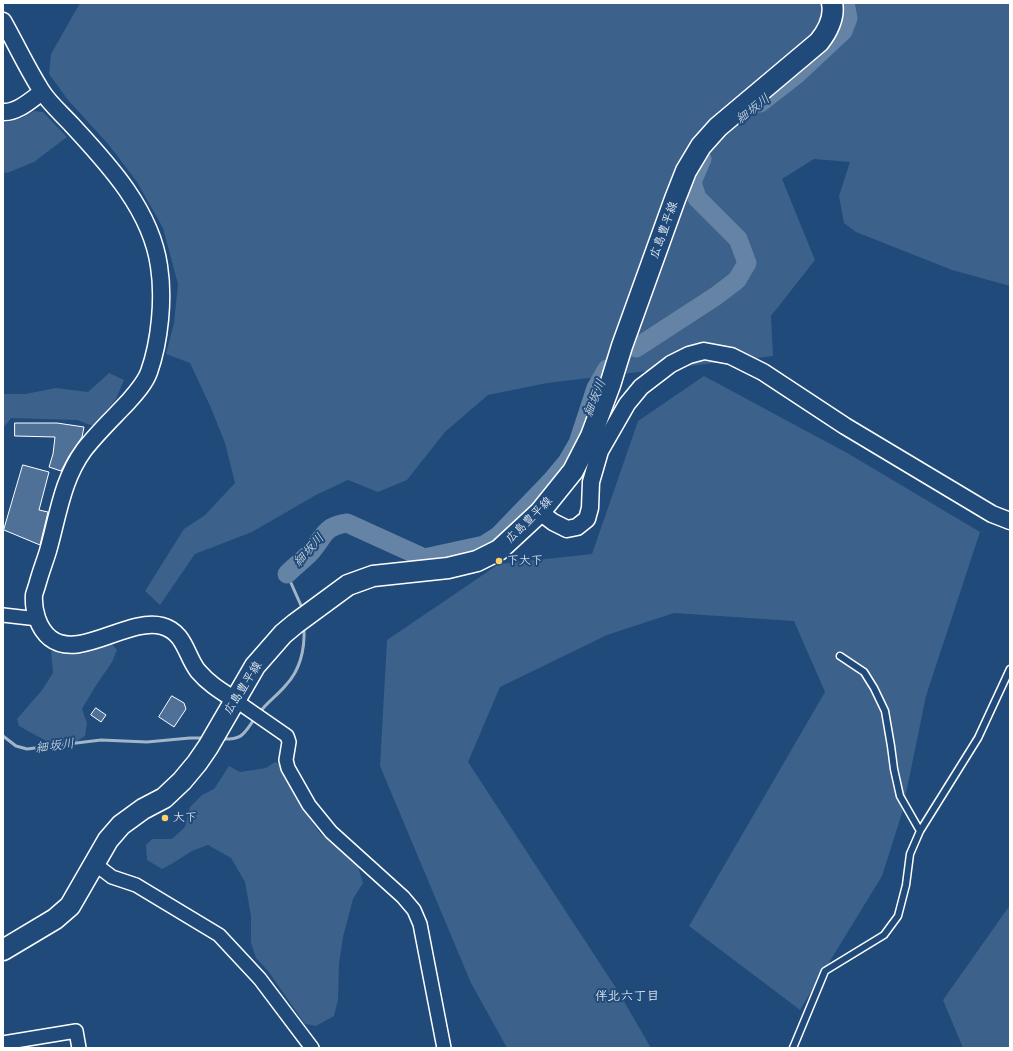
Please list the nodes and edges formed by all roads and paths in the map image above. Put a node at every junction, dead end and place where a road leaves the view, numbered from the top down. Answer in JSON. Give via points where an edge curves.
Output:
{"nodes":[{"id":1,"x":832,"y":3,"type":"edge"},
{"id":2,"x":3,"y":21,"type":"edge"},
{"id":3,"x":42,"y":92,"type":"junction"},
{"id":4,"x":3,"y":112,"type":"edge"},
{"id":5,"x":540,"y":512,"type":"junction"},
{"id":6,"x":1010,"y":521,"type":"edge"},
{"id":7,"x":3,"y":615,"type":"edge"},
{"id":8,"x":38,"y":619,"type":"junction"},
{"id":9,"x":840,"y":656,"type":"dead end"},
{"id":10,"x":1010,"y":669,"type":"edge"},
{"id":11,"x":235,"y":700,"type":"junction"},
{"id":12,"x":920,"y":831,"type":"junction"},
{"id":13,"x":95,"y":864,"type":"junction"},
{"id":14,"x":3,"y":950,"type":"edge"},
{"id":15,"x":3,"y":1043,"type":"edge"},
{"id":16,"x":79,"y":1048,"type":"edge"},
{"id":17,"x":312,"y":1048,"type":"edge"},
{"id":18,"x":444,"y":1048,"type":"edge"},
{"id":19,"x":793,"y":1048,"type":"edge"}],
"edges":[{"from":1,"to":5,"type":"main road","name":"広島豊平線","via":[[827,32],[819,42],[718,127],[701,146],[686,172],[591,436],[572,471]]},
{"from":2,"to":3,"type":"street"},
{"from":3,"to":4,"type":"street","via":[[18,109]]},
{"from":3,"to":8,"type":"street","via":[[99,155],[141,211],[152,237],[159,264],[162,296],[156,344],[149,373],[141,387],[85,450],[71,470],[34,595]]},
{"from":5,"to":6,"type":"street","via":[[567,529],[576,527],[587,519],[591,482],[600,451],[627,404],[641,387],[671,364],[704,351],[731,356],[763,372],[845,426],[992,514]]},
{"from":5,"to":11,"type":"main road","name":"広島豊平線","via":[[499,550],[477,561],[448,568],[372,576],[348,585],[283,634],[255,666]]},
{"from":7,"to":8,"type":"street"},
{"from":8,"to":11,"type":"street","via":[[41,628],[50,638],[63,644],[81,644],[146,624],[164,626],[177,635],[186,646],[191,662],[199,672],[215,688]]},
{"from":9,"to":12,"type":"lane","via":[[864,672],[877,694],[884,711],[900,796]]},
{"from":10,"to":12,"type":"lane","via":[[978,738]]},
{"from":11,"to":13,"type":"main road","name":"広島豊平線","via":[[197,763],[182,781],[164,798],[121,825],[108,840]]},
{"from":11,"to":18,"type":"street","via":[[287,736],[288,768],[309,805],[331,832],[414,910],[420,924]]},
{"from":12,"to":19,"type":"lane","via":[[910,854],[898,916],[884,935],[825,971]]},
{"from":13,"to":14,"type":"main road","name":"広島豊平線","via":[[70,906],[55,919]]},
{"from":13,"to":17,"type":"street","via":[[112,876],[136,885],[219,935],[260,978]]},
{"from":15,"to":16,"type":"street","via":[[76,1031]]}]}
